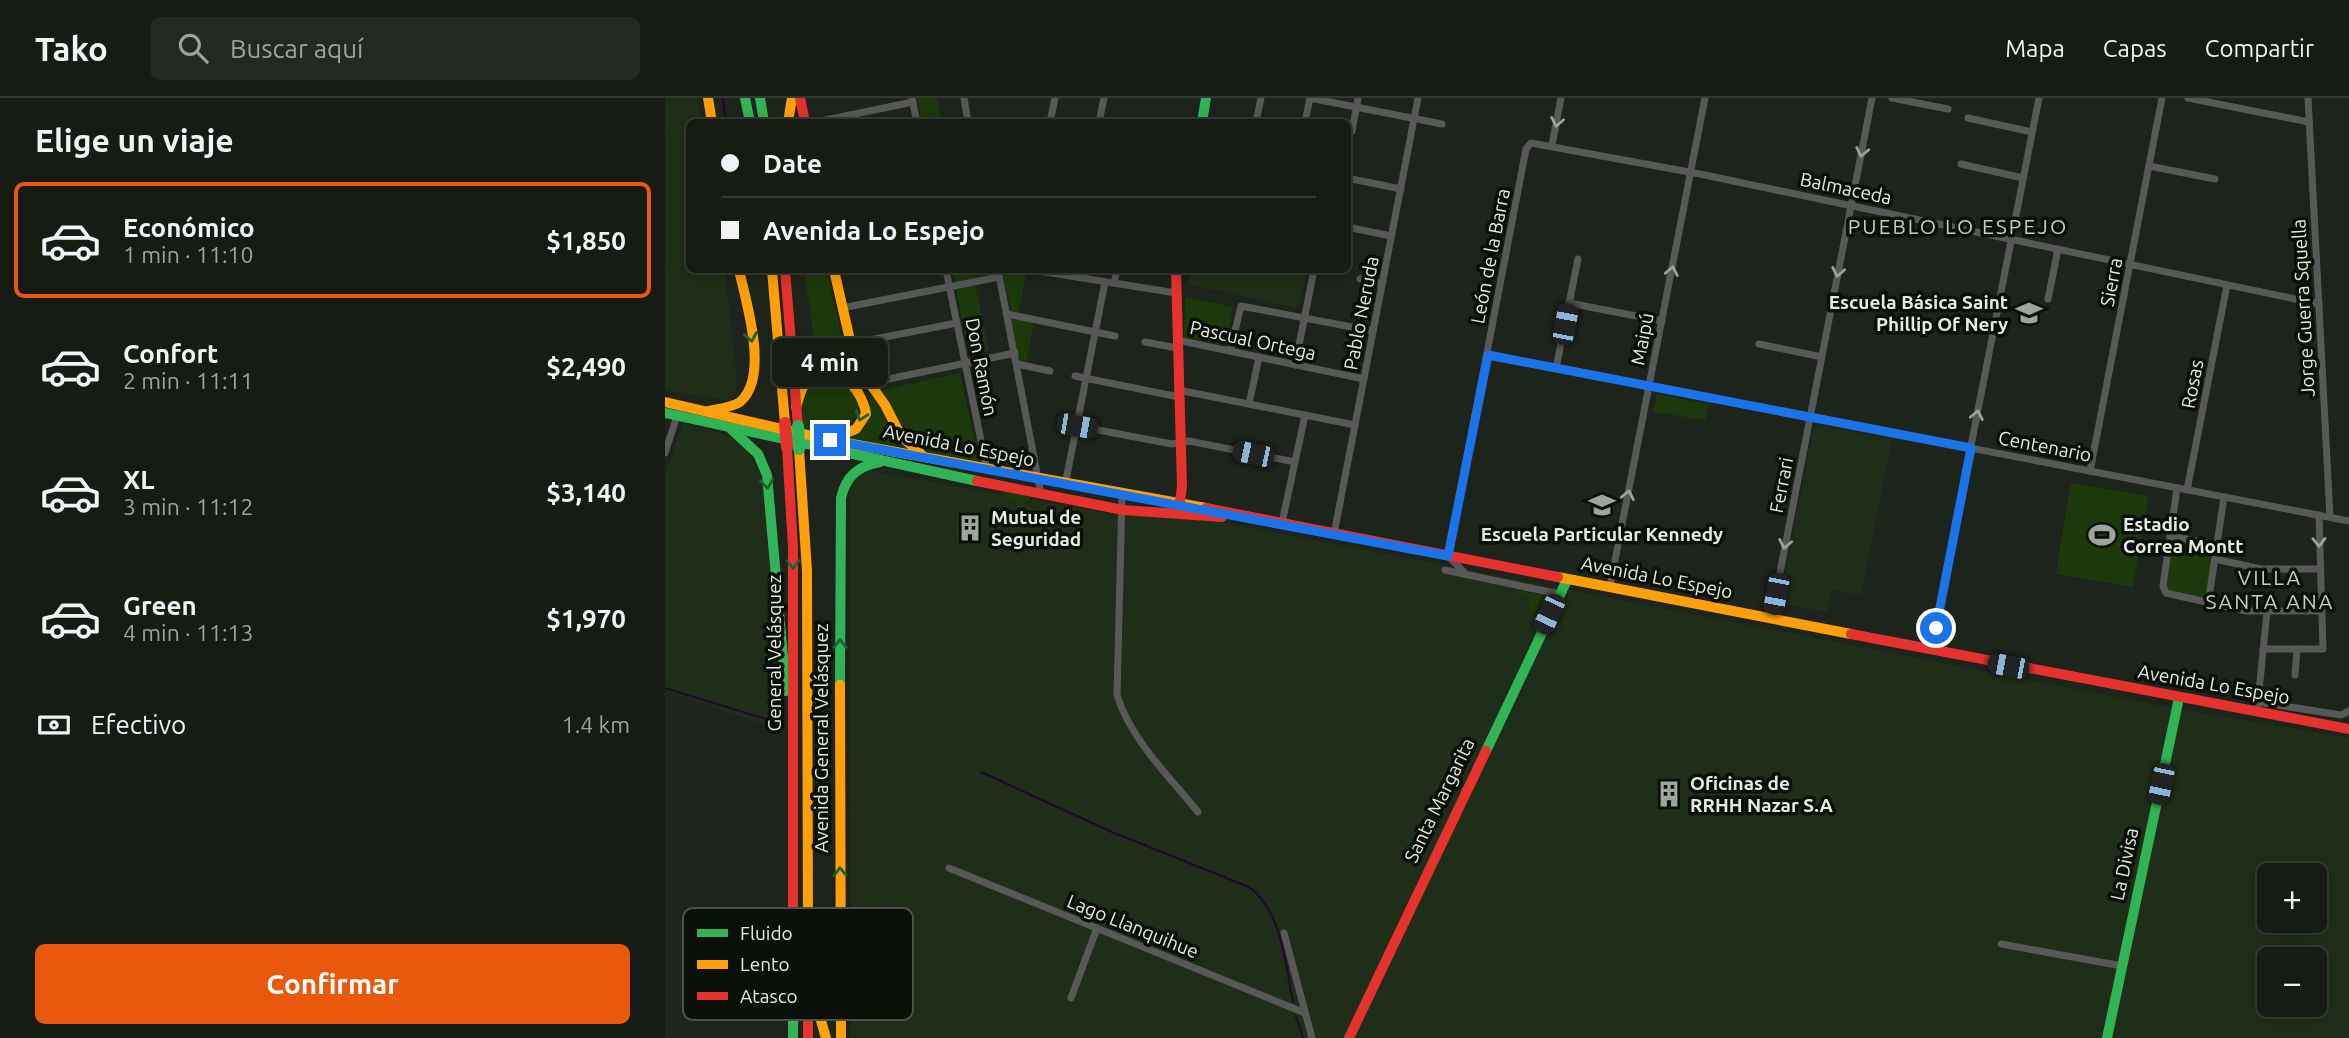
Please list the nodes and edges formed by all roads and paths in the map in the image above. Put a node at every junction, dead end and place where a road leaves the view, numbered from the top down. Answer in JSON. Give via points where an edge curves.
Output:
{"nodes":[{"id":1,"x":708,"y":98,"type":"edge"},
{"id":2,"x":760,"y":98,"type":"edge"},
{"id":3,"x":792,"y":98,"type":"edge"},
{"id":4,"x":800,"y":98,"type":"edge"},
{"id":5,"x":964,"y":98,"type":"edge"},
{"id":6,"x":1055,"y":98,"type":"edge"},
{"id":7,"x":1104,"y":98,"type":"edge"},
{"id":8,"x":1206,"y":98,"type":"edge"},
{"id":9,"x":1261,"y":98,"type":"edge"},
{"id":10,"x":1310,"y":98,"type":"edge"},
{"id":11,"x":1358,"y":98,"type":"edge"},
{"id":12,"x":1418,"y":98,"type":"edge"},
{"id":13,"x":1561,"y":98,"type":"edge"},
{"id":14,"x":1705,"y":98,"type":"edge"},
{"id":15,"x":1872,"y":98,"type":"edge"},
{"id":16,"x":1892,"y":98,"type":"edge"},
{"id":17,"x":2039,"y":98,"type":"edge"},
{"id":18,"x":2162,"y":98,"type":"edge"},
{"id":19,"x":2188,"y":98,"type":"edge"},
{"id":20,"x":2308,"y":98,"type":"edge"},
{"id":21,"x":745,"y":99,"type":"edge"},
{"id":22,"x":912,"y":100,"type":"edge"},
{"id":23,"x":1357,"y":107,"type":"junction"},
{"id":24,"x":1948,"y":109,"type":"dead end"},
{"id":25,"x":1968,"y":118,"type":"dead end"},
{"id":26,"x":712,"y":119,"type":"edge"},
{"id":27,"x":749,"y":119,"type":"edge"},
{"id":28,"x":764,"y":119,"type":"edge"},
{"id":29,"x":788,"y":119,"type":"edge"},
{"id":30,"x":804,"y":119,"type":"edge"},
{"id":31,"x":829,"y":119,"type":"edge"},
{"id":32,"x":916,"y":119,"type":"edge"},
{"id":33,"x":968,"y":119,"type":"edge"},
{"id":34,"x":1051,"y":119,"type":"edge"},
{"id":35,"x":1100,"y":119,"type":"edge"},
{"id":36,"x":1202,"y":119,"type":"edge"},
{"id":37,"x":1257,"y":119,"type":"edge"},
{"id":38,"x":1306,"y":119,"type":"edge"},
{"id":39,"x":1414,"y":119,"type":"junction"},
{"id":40,"x":2309,"y":122,"type":"junction"},
{"id":41,"x":1442,"y":124,"type":"dead end"},
{"id":42,"x":1352,"y":131,"type":"dead end"},
{"id":43,"x":2032,"y":132,"type":"junction"},
{"id":44,"x":1531,"y":143,"type":"joint"},
{"id":45,"x":1552,"y":145,"type":"junction"},
{"id":46,"x":1961,"y":164,"type":"dead end"},
{"id":47,"x":2149,"y":166,"type":"junction"},
{"id":48,"x":1691,"y":172,"type":"junction"},
{"id":49,"x":2023,"y":178,"type":"junction"},
{"id":50,"x":1351,"y":179,"type":"edge"},
{"id":51,"x":2215,"y":179,"type":"dead end"},
{"id":52,"x":1401,"y":189,"type":"junction"},
{"id":53,"x":1851,"y":205,"type":"junction"},
{"id":54,"x":1351,"y":228,"type":"edge"},
{"id":55,"x":1391,"y":236,"type":"junction"},
{"id":56,"x":2011,"y":239,"type":"junction"},
{"id":57,"x":2058,"y":248,"type":"junction"},
{"id":58,"x":1578,"y":259,"type":"dead end"},
{"id":59,"x":2130,"y":264,"type":"junction"},
{"id":60,"x":740,"y":273,"type":"edge"},
{"id":61,"x":772,"y":273,"type":"edge"},
{"id":62,"x":785,"y":273,"type":"edge"},
{"id":63,"x":837,"y":273,"type":"edge"},
{"id":64,"x":947,"y":273,"type":"edge"},
{"id":65,"x":999,"y":273,"type":"edge"},
{"id":66,"x":1069,"y":273,"type":"edge"},
{"id":67,"x":1116,"y":273,"type":"edge"},
{"id":68,"x":1176,"y":273,"type":"edge"},
{"id":69,"x":1313,"y":273,"type":"edge"},
{"id":70,"x":1360,"y":279,"type":"dead end"},
{"id":71,"x":1105,"y":282,"type":"junction"},
{"id":72,"x":1114,"y":282,"type":"junction"},
{"id":73,"x":1382,"y":284,"type":"junction"},
{"id":74,"x":2227,"y":285,"type":"junction"},
{"id":75,"x":950,"y":287,"type":"junction"},
{"id":76,"x":1176,"y":293,"type":"junction"},
{"id":77,"x":2048,"y":299,"type":"dead end"},
{"id":78,"x":1569,"y":303,"type":"junction"},
{"id":79,"x":2319,"y":304,"type":"junction"},
{"id":80,"x":842,"y":308,"type":"junction"},
{"id":81,"x":1007,"y":314,"type":"junction"},
{"id":82,"x":1304,"y":318,"type":"junction"},
{"id":83,"x":1662,"y":321,"type":"junction"},
{"id":84,"x":957,"y":323,"type":"junction"},
{"id":85,"x":1373,"y":331,"type":"junction"},
{"id":86,"x":1096,"y":332,"type":"junction"},
{"id":87,"x":1115,"y":336,"type":"dead end"},
{"id":88,"x":1145,"y":342,"type":"dead end"},
{"id":89,"x":849,"y":344,"type":"junction"},
{"id":90,"x":1177,"y":344,"type":"junction"},
{"id":91,"x":1759,"y":344,"type":"dead end"},
{"id":92,"x":1230,"y":351,"type":"junction"},
{"id":93,"x":1015,"y":353,"type":"junction"},
{"id":94,"x":1488,"y":355,"type":"junction"},
{"id":95,"x":1259,"y":357,"type":"junction"},
{"id":96,"x":1822,"y":357,"type":"junction"},
{"id":97,"x":965,"y":363,"type":"junction"},
{"id":98,"x":1017,"y":364,"type":"junction"},
{"id":99,"x":1295,"y":365,"type":"junction"},
{"id":100,"x":1556,"y":368,"type":"junction"},
{"id":101,"x":1050,"y":371,"type":"dead end"},
{"id":102,"x":1075,"y":376,"type":"dead end"},
{"id":103,"x":1087,"y":379,"type":"junction"},
{"id":104,"x":1364,"y":379,"type":"junction"},
{"id":105,"x":869,"y":383,"type":"junction"},
{"id":106,"x":1649,"y":386,"type":"junction"},
{"id":107,"x":1179,"y":394,"type":"junction"},
{"id":108,"x":665,"y":402,"type":"edge"},
{"id":109,"x":1249,"y":404,"type":"junction"},
{"id":110,"x":796,"y":407,"type":"junction"},
{"id":111,"x":706,"y":411,"type":"junction"},
{"id":112,"x":671,"y":414,"type":"edge"},
{"id":113,"x":1305,"y":415,"type":"junction"},
{"id":114,"x":1810,"y":418,"type":"junction"},
{"id":115,"x":792,"y":424,"type":"junction"},
{"id":116,"x":1355,"y":425,"type":"junction"},
{"id":117,"x":1077,"y":426,"type":"junction"},
{"id":118,"x":731,"y":429,"type":"junction"},
{"id":119,"x":830,"y":440,"type":"junction"},
{"id":120,"x":1180,"y":442,"type":"junction"},
{"id":121,"x":793,"y":448,"type":"junction"},
{"id":122,"x":904,"y":448,"type":"junction"},
{"id":123,"x":1971,"y":448,"type":"junction"},
{"id":124,"x":665,"y":453,"type":"edge"},
{"id":125,"x":858,"y":457,"type":"junction"},
{"id":126,"x":880,"y":462,"type":"junction"},
{"id":127,"x":1295,"y":462,"type":"junction"},
{"id":128,"x":942,"y":468,"type":"junction"},
{"id":129,"x":986,"y":470,"type":"junction"},
{"id":130,"x":2090,"y":471,"type":"junction"},
{"id":131,"x":1039,"y":480,"type":"junction"},
{"id":132,"x":1065,"y":485,"type":"junction"},
{"id":133,"x":2177,"y":488,"type":"junction"},
{"id":134,"x":2187,"y":490,"type":"junction"},
{"id":135,"x":1041,"y":494,"type":"junction"},
{"id":136,"x":1122,"y":495,"type":"junction"},
{"id":137,"x":2224,"y":497,"type":"junction"},
{"id":138,"x":1123,"y":510,"type":"junction"},
{"id":139,"x":1179,"y":510,"type":"junction"},
{"id":140,"x":2319,"y":515,"type":"junction"},
{"id":141,"x":2330,"y":517,"type":"junction"},
{"id":142,"x":2349,"y":521,"type":"edge"},
{"id":143,"x":1282,"y":523,"type":"junction"},
{"id":144,"x":1334,"y":534,"type":"junction"},
{"id":145,"x":2170,"y":536,"type":"junction"},
{"id":146,"x":2217,"y":545,"type":"junction"},
{"id":147,"x":1448,"y":556,"type":"junction"},
{"id":148,"x":2215,"y":559,"type":"junction"},
{"id":149,"x":2319,"y":569,"type":"junction"},
{"id":150,"x":1445,"y":570,"type":"dead end"},
{"id":151,"x":1466,"y":574,"type":"junction"},
{"id":152,"x":1567,"y":580,"type":"junction"},
{"id":153,"x":1609,"y":586,"type":"junction"},
{"id":154,"x":1559,"y":594,"type":"junction"},
{"id":155,"x":2209,"y":604,"type":"junction"},
{"id":156,"x":2321,"y":611,"type":"junction"},
{"id":157,"x":2267,"y":612,"type":"junction"},
{"id":158,"x":1771,"y":618,"type":"junction"},
{"id":159,"x":2263,"y":649,"type":"junction"},
{"id":160,"x":2297,"y":649,"type":"junction"},
{"id":161,"x":1931,"y":650,"type":"junction"},
{"id":162,"x":2295,"y":675,"type":"dead end"},
{"id":163,"x":2179,"y":698,"type":"junction"},
{"id":164,"x":2258,"y":706,"type":"junction"},
{"id":165,"x":2349,"y":711,"type":"edge"},
{"id":166,"x":2349,"y":729,"type":"edge"},
{"id":167,"x":793,"y":766,"type":"junction"},
{"id":168,"x":1198,"y":812,"type":"dead end"},
{"id":169,"x":949,"y":868,"type":"dead end"},
{"id":170,"x":793,"y":908,"type":"edge"},
{"id":171,"x":808,"y":908,"type":"edge"},
{"id":172,"x":841,"y":908,"type":"edge"},
{"id":173,"x":1097,"y":928,"type":"junction"},
{"id":174,"x":1284,"y":933,"type":"dead end"},
{"id":175,"x":2000,"y":944,"type":"dead end"},
{"id":176,"x":2122,"y":966,"type":"junction"},
{"id":177,"x":1070,"y":998,"type":"dead end"},
{"id":178,"x":1305,"y":1013,"type":"junction"},
{"id":179,"x":793,"y":1020,"type":"edge"},
{"id":180,"x":808,"y":1020,"type":"edge"},
{"id":181,"x":820,"y":1020,"type":"edge"},
{"id":182,"x":841,"y":1020,"type":"edge"},
{"id":183,"x":793,"y":1038,"type":"edge"},
{"id":184,"x":808,"y":1038,"type":"edge"},
{"id":185,"x":826,"y":1038,"type":"edge"},
{"id":186,"x":841,"y":1038,"type":"edge"},
{"id":187,"x":1312,"y":1038,"type":"edge"},
{"id":188,"x":1349,"y":1038,"type":"edge"},
{"id":189,"x":2107,"y":1038,"type":"edge"}],
"edges":[{"from":1,"to":26,"type":"main road"},
{"from":2,"to":28,"type":"main road"},
{"from":3,"to":29,"type":"main road"},
{"from":4,"to":30,"type":"main road"},
{"from":5,"to":33,"type":"street"},
{"from":6,"to":34,"type":"street"},
{"from":7,"to":35,"type":"street"},
{"from":8,"to":36,"type":"main road"},
{"from":9,"to":37,"type":"street"},
{"from":10,"to":23,"type":"street"},
{"from":10,"to":38,"type":"street"},
{"from":11,"to":23,"type":"street"},
{"from":12,"to":39,"type":"street","name":"Pablo Neruda"},
{"from":13,"to":45,"type":"street","one_way":true},
{"from":14,"to":48,"type":"street","name":"Maipú"},
{"from":15,"to":53,"type":"street","name":"Ferrari","one_way":true},
{"from":16,"to":24,"type":"street"},
{"from":17,"to":43,"type":"street"},
{"from":18,"to":47,"type":"street","name":"Sierra"},
{"from":19,"to":40,"type":"street"},
{"from":20,"to":40,"type":"street","name":"Jorge Guerra Squella"},
{"from":21,"to":27,"type":"main road"},
{"from":22,"to":31,"type":"street"},
{"from":22,"to":32,"type":"street"},
{"from":23,"to":39,"type":"street"},
{"from":23,"to":42,"type":"street"},
{"from":25,"to":43,"type":"street"},
{"from":39,"to":41,"type":"street"},
{"from":39,"to":52,"type":"street","name":"Pablo Neruda"},
{"from":40,"to":79,"type":"street","name":"Jorge Guerra Squella"},
{"from":43,"to":49,"type":"street"},
{"from":44,"to":45,"type":"street","name":"Balmaceda"},
{"from":44,"to":94,"type":"street","name":"León de la Barra"},
{"from":45,"to":48,"type":"street","name":"Balmaceda"},
{"from":46,"to":49,"type":"street"},
{"from":47,"to":51,"type":"street"},
{"from":47,"to":59,"type":"street","name":"Sierra"},
{"from":48,"to":53,"type":"street","name":"Balmaceda"},
{"from":83,"to":48,"type":"street","name":"Maipú","one_way":true},
{"from":49,"to":56,"type":"street"},
{"from":50,"to":52,"type":"street"},
{"from":52,"to":55,"type":"street","name":"Pablo Neruda"},
{"from":53,"to":56,"type":"street","name":"Balmaceda"},
{"from":53,"to":96,"type":"street","name":"Ferrari","one_way":true},
{"from":54,"to":55,"type":"street"},
{"from":55,"to":73,"type":"street","name":"Pablo Neruda"},
{"from":56,"to":57,"type":"street","name":"Balmaceda"},
{"from":123,"to":56,"type":"street","one_way":true},
{"from":57,"to":59,"type":"street","name":"Balmaceda"},
{"from":57,"to":77,"type":"street"},
{"from":58,"to":78,"type":"street"},
{"from":59,"to":74,"type":"street","name":"Balmaceda"},
{"from":59,"to":130,"type":"street","name":"Sierra"},
{"from":60,"to":111,"type":"main road","one_way":true,"via":[[754,379],[739,402]]},
{"from":61,"to":115,"type":"main road","name":"General Velásquez"},
{"from":62,"to":110,"type":"main road","name":"General Velásquez"},
{"from":63,"to":80,"type":"main road"},
{"from":64,"to":75,"type":"street","name":"Don Ramón"},
{"from":65,"to":75,"type":"street"},
{"from":65,"to":81,"type":"street"},
{"from":66,"to":71,"type":"street"},
{"from":67,"to":72,"type":"street"},
{"from":68,"to":76,"type":"main road"},
{"from":69,"to":82,"type":"street"},
{"from":70,"to":73,"type":"street"},
{"from":71,"to":72,"type":"street"},
{"from":71,"to":86,"type":"street"},
{"from":72,"to":76,"type":"street"},
{"from":73,"to":85,"type":"street","name":"Pablo Neruda"},
{"from":74,"to":79,"type":"street","name":"Balmaceda"},
{"from":74,"to":134,"type":"street","name":"Rosas"},
{"from":75,"to":80,"type":"street"},
{"from":75,"to":84,"type":"street","name":"Don Ramón"},
{"from":76,"to":90,"type":"main road"},
{"from":78,"to":83,"type":"street"},
{"from":78,"to":100,"type":"street"},
{"from":79,"to":141,"type":"street","name":"Jorge Guerra Squella"},
{"from":80,"to":89,"type":"main road"},
{"from":81,"to":86,"type":"street"},
{"from":81,"to":93,"type":"street"},
{"from":82,"to":85,"type":"street"},
{"from":82,"to":92,"type":"street","via":[[1240,307]]},
{"from":82,"to":99,"type":"street"},
{"from":83,"to":106,"type":"street","name":"Maipú"},
{"from":84,"to":89,"type":"street"},
{"from":84,"to":97,"type":"street","name":"Don Ramón"},
{"from":85,"to":104,"type":"street","name":"Pablo Neruda"},
{"from":86,"to":87,"type":"street"},
{"from":86,"to":103,"type":"street"},
{"from":88,"to":90,"type":"street","name":"Pascual Ortega"},
{"from":89,"to":105,"type":"main road"},
{"from":90,"to":92,"type":"street","name":"Pascual Ortega"},
{"from":90,"to":107,"type":"main road"},
{"from":91,"to":96,"type":"street"},
{"from":92,"to":95,"type":"street","name":"Pascual Ortega"},
{"from":93,"to":97,"type":"street"},
{"from":93,"to":98,"type":"street"},
{"from":94,"to":100,"type":"street","name":"Centenario"},
{"from":94,"to":147,"type":"street","name":"León de la Barra"},
{"from":95,"to":99,"type":"street","name":"Pascual Ortega"},
{"from":95,"to":109,"type":"street"},
{"from":96,"to":114,"type":"street","name":"Ferrari"},
{"from":97,"to":105,"type":"street"},
{"from":97,"to":129,"type":"street","name":"Don Ramón"},
{"from":98,"to":101,"type":"street"},
{"from":98,"to":131,"type":"street"},
{"from":99,"to":104,"type":"street","name":"Pascual Ortega"},
{"from":100,"to":106,"type":"street","name":"Centenario"},
{"from":102,"to":103,"type":"street"},
{"from":103,"to":107,"type":"street"},
{"from":103,"to":117,"type":"street"},
{"from":104,"to":116,"type":"street","name":"Pablo Neruda"},
{"from":105,"to":122,"type":"main road"},
{"from":106,"to":114,"type":"street","name":"Centenario"},
{"from":153,"to":106,"type":"street","name":"Maipú","one_way":true},
{"from":107,"to":109,"type":"street"},
{"from":107,"to":120,"type":"main road"},
{"from":108,"to":111,"type":"main road","name":"Avenida Lo Espejo"},
{"from":109,"to":113,"type":"street"},
{"from":110,"to":115,"type":"main road","name":"General Velásquez"},
{"from":110,"to":119,"type":"main road","one_way":true,"via":[[802,390],[818,376],[834,373],[854,382],[864,398],[861,422]]},
{"from":111,"to":119,"type":"main road","name":"Avenida Lo Espejo"},
{"from":112,"to":118,"type":"main road","name":"Avenida Lo Espejo"},
{"from":112,"to":124,"type":"street"},
{"from":113,"to":116,"type":"street"},
{"from":113,"to":127,"type":"street"},
{"from":114,"to":123,"type":"street","name":"Centenario"},
{"from":114,"to":158,"type":"street","name":"Ferrari","one_way":true},
{"from":115,"to":121,"type":"main road","name":"General Velásquez","bridge":true},
{"from":116,"to":144,"type":"street","name":"Pablo Neruda"},
{"from":117,"to":120,"type":"street"},
{"from":117,"to":132,"type":"street"},
{"from":118,"to":125,"type":"main road","name":"Avenida Lo Espejo"},
{"from":118,"to":167,"type":"main road","one_way":true,"via":[[758,454],[767,475]]},
{"from":119,"to":122,"type":"main road","name":"Avenida Lo Espejo"},
{"from":120,"to":127,"type":"street"},
{"from":120,"to":139,"type":"main road"},
{"from":121,"to":167,"type":"main road","name":"General Velásquez","one_way":true},
{"from":121,"to":171,"type":"main road","name":"General Velásquez","via":[[807,571]]},
{"from":122,"to":125,"type":"main road","via":[[892,460]]},
{"from":122,"to":128,"type":"main road","name":"Avenida Lo Espejo"},
{"from":123,"to":130,"type":"street","name":"Centenario"},
{"from":123,"to":161,"type":"street"},
{"from":125,"to":126,"type":"main road","name":"Avenida Lo Espejo"},
{"from":126,"to":128,"type":"main road","name":"Avenida Lo Espejo"},
{"from":172,"to":126,"type":"main road","name":"Avenida General Velásquez","one_way":true,"via":[[840,508],[848,476],[863,465]]},
{"from":127,"to":143,"type":"street"},
{"from":128,"to":129,"type":"main road","name":"Avenida Lo Espejo"},
{"from":128,"to":135,"type":"main road","name":"Avenida Lo Espejo"},
{"from":129,"to":131,"type":"main road","name":"Avenida Lo Espejo"},
{"from":130,"to":133,"type":"street","name":"Centenario"},
{"from":131,"to":132,"type":"main road","name":"Avenida Lo Espejo"},
{"from":131,"to":135,"type":"street"},
{"from":132,"to":136,"type":"main road","name":"Avenida Lo Espejo"},
{"from":133,"to":134,"type":"street","name":"Centenario"},
{"from":133,"to":145,"type":"street"},
{"from":134,"to":137,"type":"street","name":"Centenario"},
{"from":135,"to":138,"type":"main road","name":"Avenida Lo Espejo"},
{"from":136,"to":138,"type":"street"},
{"from":136,"to":139,"type":"main road","name":"Avenida Lo Espejo"},
{"from":137,"to":140,"type":"street","name":"Centenario"},
{"from":137,"to":146,"type":"street"},
{"from":138,"to":139,"type":"main road","name":"Avenida Lo Espejo"},
{"from":138,"to":168,"type":"street","via":[[1117,695],[1135,735]]},
{"from":139,"to":143,"type":"main road","name":"Avenida Lo Espejo"},
{"from":140,"to":141,"type":"street","name":"Centenario"},
{"from":140,"to":149,"type":"street","one_way":true},
{"from":141,"to":142,"type":"street","name":"Centenario"},
{"from":143,"to":144,"type":"main road","name":"Avenida Lo Espejo"},
{"from":144,"to":147,"type":"main road","name":"Avenida Lo Espejo"},
{"from":145,"to":146,"type":"street"},
{"from":145,"to":155,"type":"street","via":[[2164,591]]},
{"from":146,"to":148,"type":"street"},
{"from":147,"to":151,"type":"street"},
{"from":147,"to":152,"type":"main road","name":"Avenida Lo Espejo"},
{"from":148,"to":149,"type":"street","via":[[2261,569]]},
{"from":148,"to":155,"type":"street"},
{"from":149,"to":156,"type":"street"},
{"from":150,"to":151,"type":"street","name":"Avenida Lo Espejo"},
{"from":151,"to":154,"type":"street","name":"Avenida Lo Espejo"},
{"from":152,"to":153,"type":"main road","name":"Avenida Lo Espejo"},
{"from":152,"to":154,"type":"main road","name":"Santa Margarita"},
{"from":153,"to":158,"type":"main road","name":"Avenida Lo Espejo"},
{"from":154,"to":188,"type":"main road","name":"Santa Margarita"},
{"from":155,"to":157,"type":"street"},
{"from":156,"to":157,"type":"street"},
{"from":156,"to":160,"type":"street","via":[[2323,649]]},
{"from":157,"to":159,"type":"street"},
{"from":158,"to":161,"type":"main road","name":"Avenida Lo Espejo"},
{"from":159,"to":160,"type":"street"},
{"from":159,"to":164,"type":"street"},
{"from":160,"to":162,"type":"street"},
{"from":161,"to":163,"type":"main road","name":"Avenida Lo Espejo"},
{"from":163,"to":164,"type":"main road","name":"Avenida Lo Espejo"},
{"from":163,"to":176,"type":"main road","name":"La Divisa"},
{"from":164,"to":165,"type":"street","via":[[2341,715]]},
{"from":164,"to":166,"type":"main road","name":"Avenida Lo Espejo"},
{"from":167,"to":170,"type":"main road","name":"General Velásquez"},
{"from":169,"to":173,"type":"street","name":"Lago Llanquihue"},
{"from":173,"to":177,"type":"street"},
{"from":173,"to":178,"type":"street","name":"Lago Llanquihue"},
{"from":174,"to":178,"type":"street"},
{"from":175,"to":176,"type":"street"},
{"from":176,"to":189,"type":"main road","name":"La Divisa"},
{"from":178,"to":187,"type":"street"},
{"from":179,"to":183,"type":"main road","name":"General Velásquez"},
{"from":180,"to":184,"type":"main road","name":"General Velásquez"},
{"from":181,"to":185,"type":"main road"},
{"from":186,"to":182,"type":"main road","name":"Avenida General Velásquez","one_way":true}]}
